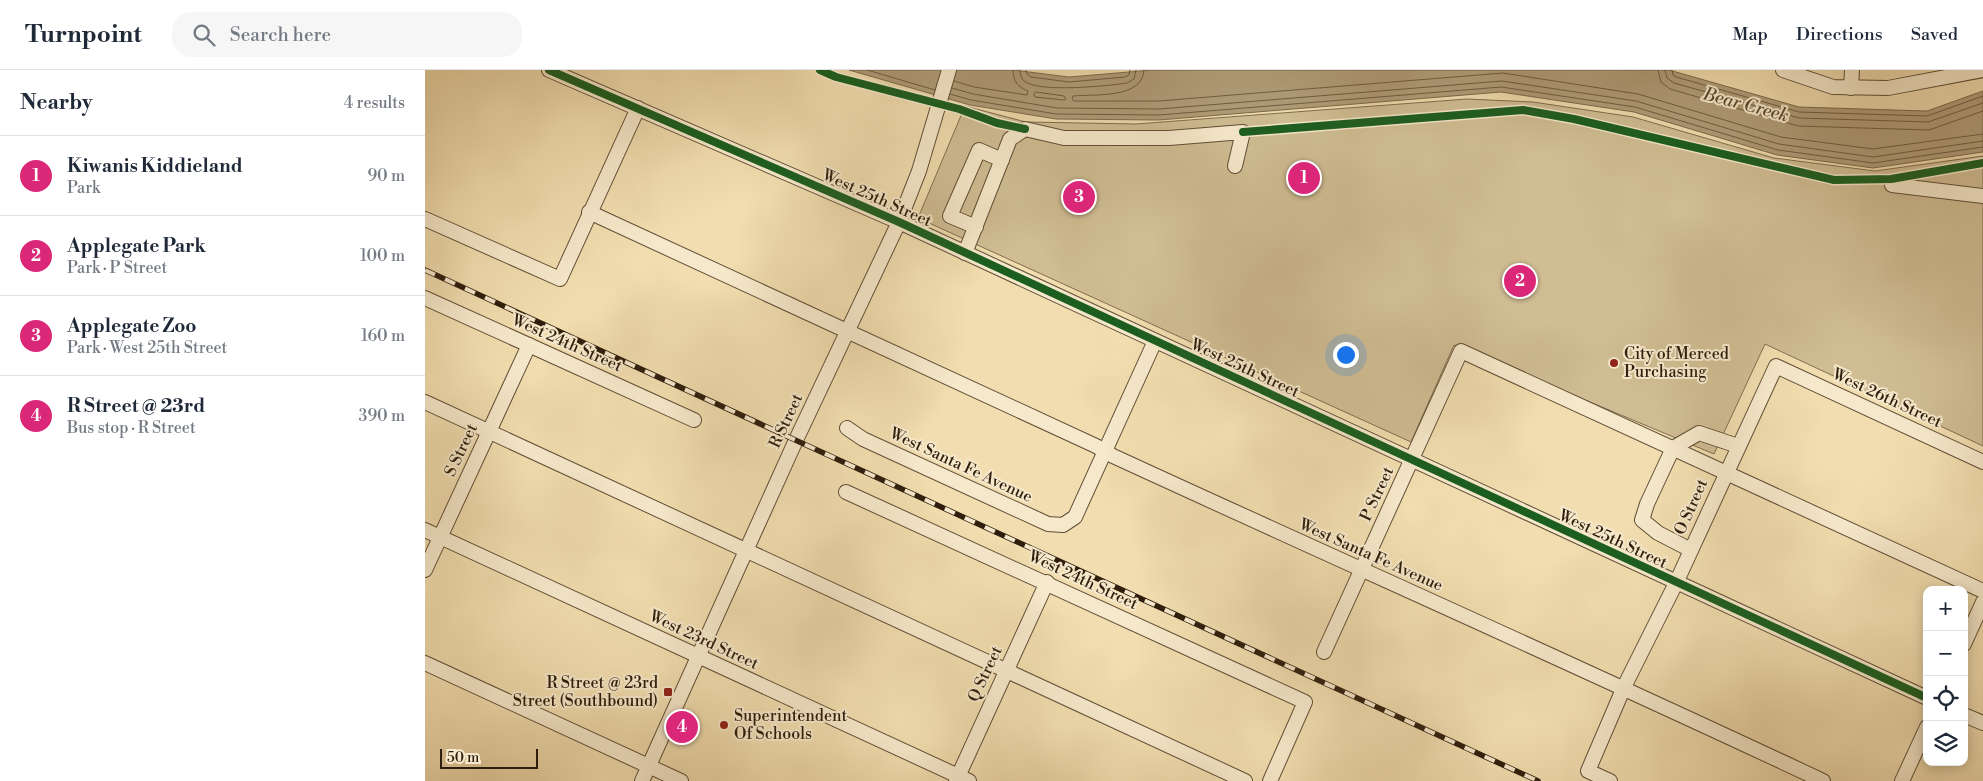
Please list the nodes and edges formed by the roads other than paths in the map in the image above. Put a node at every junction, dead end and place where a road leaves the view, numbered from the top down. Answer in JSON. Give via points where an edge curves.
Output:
{"nodes":[{"id":1,"x":549,"y":70,"type":"edge"},
{"id":2,"x":949,"y":70,"type":"edge"},
{"id":3,"x":1783,"y":70,"type":"edge"},
{"id":4,"x":1851,"y":70,"type":"edge"},
{"id":5,"x":1983,"y":70,"type":"edge"},
{"id":6,"x":1851,"y":88,"type":"junction"},
{"id":7,"x":638,"y":108,"type":"junction"},
{"id":8,"x":1002,"y":160,"type":"junction"},
{"id":9,"x":1235,"y":166,"type":"dead end"},
{"id":10,"x":1893,"y":185,"type":"dead end"},
{"id":11,"x":1983,"y":196,"type":"edge"},
{"id":12,"x":589,"y":212,"type":"junction"},
{"id":13,"x":425,"y":219,"type":"edge"},
{"id":14,"x":899,"y":222,"type":"junction"},
{"id":15,"x":976,"y":227,"type":"junction"},
{"id":16,"x":965,"y":253,"type":"junction"},
{"id":17,"x":425,"y":298,"type":"edge"},
{"id":18,"x":847,"y":332,"type":"junction"},
{"id":19,"x":1155,"y":341,"type":"junction"},
{"id":20,"x":529,"y":345,"type":"junction"},
{"id":21,"x":1776,"y":366,"type":"joint"},
{"id":22,"x":425,"y":402,"type":"edge"},
{"id":23,"x":694,"y":420,"type":"dead end"},
{"id":24,"x":847,"y":428,"type":"dead end"},
{"id":25,"x":489,"y":432,"type":"junction"},
{"id":26,"x":1738,"y":446,"type":"junction"},
{"id":27,"x":1673,"y":448,"type":"junction"},
{"id":28,"x":1105,"y":451,"type":"junction"},
{"id":29,"x":1411,"y":461,"type":"junction"},
{"id":30,"x":1983,"y":462,"type":"edge"},
{"id":31,"x":1725,"y":472,"type":"junction"},
{"id":32,"x":846,"y":492,"type":"dead end"},
{"id":33,"x":425,"y":530,"type":"edge"},
{"id":34,"x":440,"y":537,"type":"junction"},
{"id":35,"x":747,"y":550,"type":"junction"},
{"id":36,"x":1691,"y":550,"type":"junction"},
{"id":37,"x":425,"y":570,"type":"edge"},
{"id":38,"x":1361,"y":570,"type":"junction"},
{"id":39,"x":1047,"y":582,"type":"junction"},
{"id":40,"x":1675,"y":583,"type":"junction"},
{"id":41,"x":1983,"y":590,"type":"edge"},
{"id":42,"x":1983,"y":602,"type":"edge"},
{"id":43,"x":1968,"y":635,"type":"edge"},
{"id":44,"x":1325,"y":652,"type":"dead end"},
{"id":45,"x":699,"y":657,"type":"junction"},
{"id":46,"x":425,"y":663,"type":"edge"},
{"id":47,"x":1007,"y":670,"type":"junction"},
{"id":48,"x":1624,"y":687,"type":"junction"},
{"id":49,"x":1923,"y":696,"type":"edge"},
{"id":50,"x":1968,"y":717,"type":"edge"},
{"id":51,"x":1983,"y":724,"type":"edge"},
{"id":52,"x":1923,"y":736,"type":"edge"},
{"id":53,"x":649,"y":766,"type":"junction"},
{"id":54,"x":961,"y":779,"type":"edge"},
{"id":55,"x":642,"y":781,"type":"edge"},
{"id":56,"x":681,"y":781,"type":"edge"},
{"id":57,"x":1245,"y":781,"type":"edge"},
{"id":58,"x":1270,"y":781,"type":"edge"},
{"id":59,"x":1610,"y":781,"type":"edge"},
{"id":60,"x":1823,"y":781,"type":"edge"},
{"id":61,"x":1902,"y":781,"type":"edge"}],
"edges":[{"from":1,"to":7,"type":"street","name":"West 25th Street"},
{"from":2,"to":14,"type":"street","name":"R Street","via":[[919,172]]},
{"from":3,"to":6,"type":"street","via":[[1833,87]]},
{"from":4,"to":6,"type":"street"},
{"from":5,"to":6,"type":"street","via":[[1888,88]]},
{"from":7,"to":12,"type":"street"},
{"from":7,"to":14,"type":"street","name":"West 25th Street"},
{"from":8,"to":9,"type":"street","via":[[1010,139],[1025,129],[1064,138],[1169,138],[1243,132]]},
{"from":8,"to":15,"type":"street"},
{"from":8,"to":15,"type":"street","via":[[979,150],[950,216]]},
{"from":10,"to":11,"type":"street"},
{"from":12,"to":13,"type":"street","via":[[560,279]]},
{"from":12,"to":18,"type":"street","name":"West Santa Fe Avenue"},
{"from":14,"to":16,"type":"street","name":"West 25th Street"},
{"from":14,"to":18,"type":"street","name":"R Street"},
{"from":15,"to":16,"type":"street"},
{"from":16,"to":19,"type":"street","name":"West 25th Street"},
{"from":17,"to":20,"type":"street","name":"West 24th Street"},
{"from":18,"to":28,"type":"street","name":"West Santa Fe Avenue"},
{"from":18,"to":35,"type":"street","name":"R Street"},
{"from":19,"to":28,"type":"street"},
{"from":19,"to":29,"type":"street","name":"West 25th Street"},
{"from":20,"to":23,"type":"street","name":"West 24th Street"},
{"from":20,"to":25,"type":"street","name":"S Street"},
{"from":21,"to":26,"type":"street","name":"O Street"},
{"from":21,"to":30,"type":"street","name":"West 26th Street"},
{"from":22,"to":25,"type":"street"},
{"from":24,"to":28,"type":"street","name":"West Santa Fe Avenue","via":[[863,439],[1048,524],[1063,525],[1075,517]]},
{"from":25,"to":34,"type":"street","name":"S Street"},
{"from":25,"to":35,"type":"street"},
{"from":26,"to":27,"type":"street","via":[[1699,433]]},
{"from":26,"to":31,"type":"street","name":"O Street"},
{"from":27,"to":29,"type":"street","name":"P Street","via":[[1461,351]]},
{"from":27,"to":31,"type":"street"},
{"from":27,"to":36,"type":"street","via":[[1642,520],[1658,533]]},
{"from":28,"to":38,"type":"street","name":"West Santa Fe Avenue"},
{"from":29,"to":38,"type":"street","name":"P Street"},
{"from":29,"to":40,"type":"street","name":"West 25th Street"},
{"from":31,"to":36,"type":"street","name":"O Street"},
{"from":31,"to":41,"type":"street"},
{"from":32,"to":39,"type":"street","name":"West 24th Street"},
{"from":33,"to":34,"type":"street","name":"West 23rd Street"},
{"from":34,"to":37,"type":"street","name":"S Street"},
{"from":34,"to":45,"type":"street","name":"West 23rd Street"},
{"from":35,"to":45,"type":"street","name":"R Street"},
{"from":35,"to":47,"type":"street"},
{"from":36,"to":40,"type":"street","name":"O Street"},
{"from":38,"to":44,"type":"street","name":"P Street"},
{"from":38,"to":48,"type":"street","name":"West Santa Fe Avenue"},
{"from":39,"to":47,"type":"street","name":"Q Street"},
{"from":39,"to":58,"type":"street","name":"West 24th Street","via":[[1305,702]]},
{"from":40,"to":48,"type":"street","name":"O Street"},
{"from":40,"to":49,"type":"street","name":"West 25th Street"},
{"from":42,"to":43,"type":"street"},
{"from":45,"to":53,"type":"street","name":"R Street"},
{"from":45,"to":54,"type":"street","name":"West 23rd Street"},
{"from":46,"to":53,"type":"street"},
{"from":47,"to":54,"type":"street","name":"Q Street"},
{"from":47,"to":57,"type":"street"},
{"from":48,"to":59,"type":"street","name":"O Street","via":[[1588,771]]},
{"from":48,"to":60,"type":"street","name":"West Santa Fe Avenue"},
{"from":50,"to":51,"type":"street"},
{"from":52,"to":61,"type":"street"},
{"from":53,"to":55,"type":"street","name":"R Street"},
{"from":53,"to":56,"type":"street"}]}
